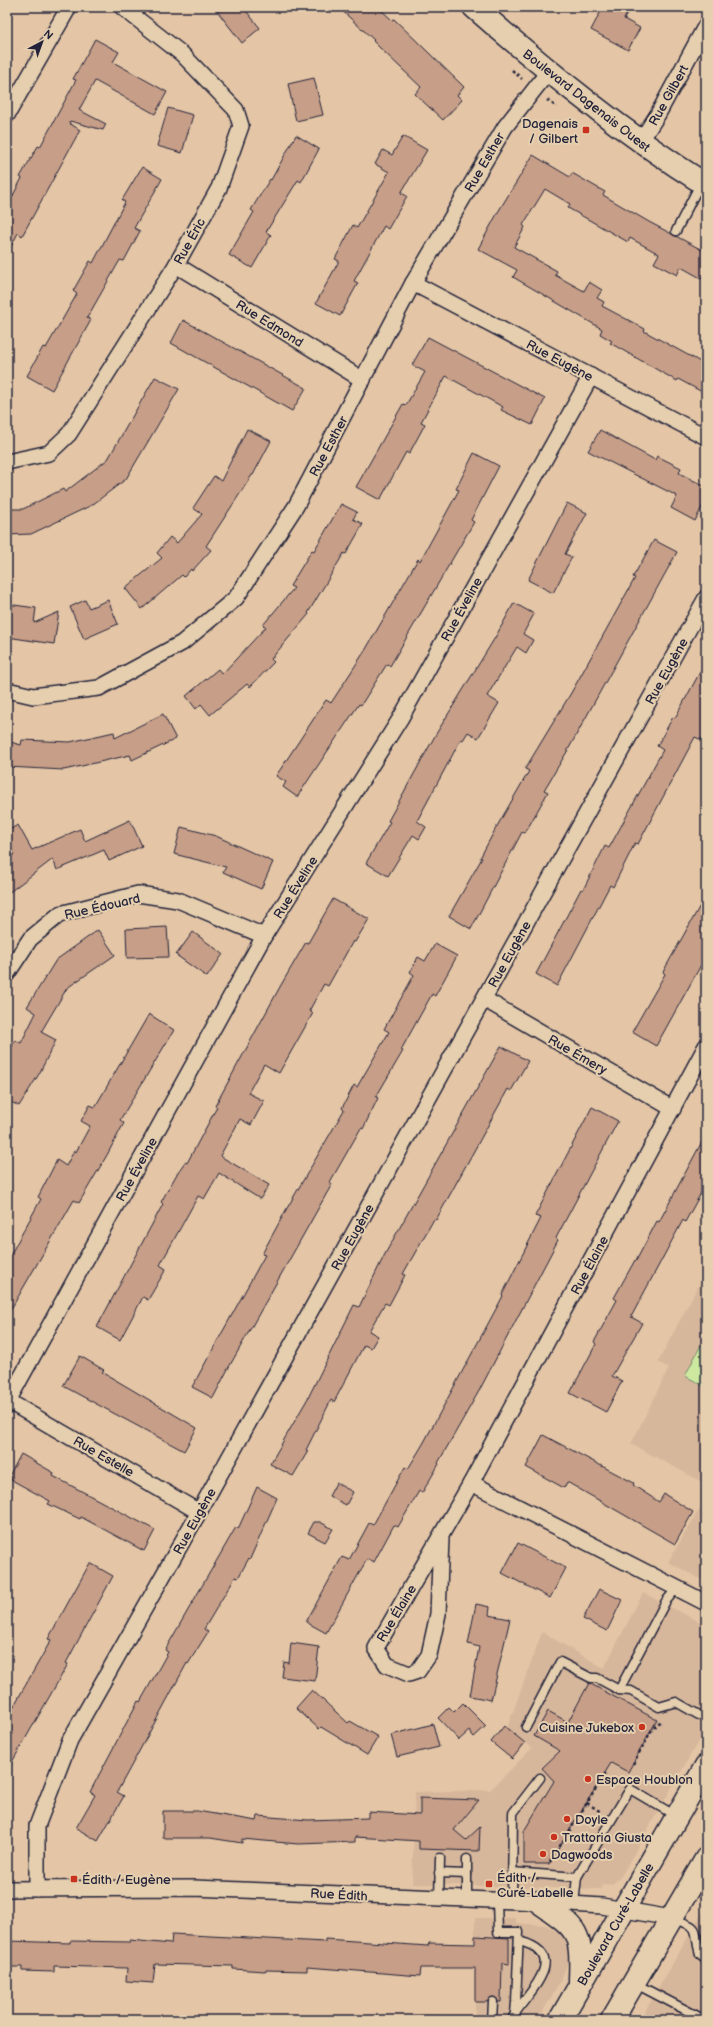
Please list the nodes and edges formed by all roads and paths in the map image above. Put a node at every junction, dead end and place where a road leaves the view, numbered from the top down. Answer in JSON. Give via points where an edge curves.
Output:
{"nodes":[{"id":1,"x":69,"y":7,"type":"edge"},
{"id":2,"x":122,"y":7,"type":"edge"},
{"id":3,"x":474,"y":7,"type":"edge"},
{"id":4,"x":706,"y":26,"type":"edge"},
{"id":5,"x":548,"y":72,"type":"junction"},
{"id":6,"x":7,"y":115,"type":"edge"},
{"id":7,"x":640,"y":142,"type":"junction"},
{"id":8,"x":704,"y":184,"type":"edge"},
{"id":9,"x":676,"y":231,"type":"dead end"},
{"id":10,"x":176,"y":265,"type":"junction"},
{"id":11,"x":413,"y":283,"type":"junction"},
{"id":12,"x":591,"y":376,"type":"junction"},
{"id":13,"x":363,"y":380,"type":"junction"},
{"id":14,"x":706,"y":437,"type":"edge"},
{"id":15,"x":7,"y":462,"type":"edge"},
{"id":16,"x":706,"y":598,"type":"edge"},
{"id":17,"x":7,"y":690,"type":"edge"},
{"id":18,"x":264,"y":936,"type":"junction"},
{"id":19,"x":7,"y":974,"type":"edge"},
{"id":20,"x":484,"y":999,"type":"junction"},
{"id":21,"x":706,"y":1046,"type":"edge"},
{"id":22,"x":673,"y":1109,"type":"junction"},
{"id":23,"x":8,"y":1402,"type":"edge"},
{"id":24,"x":471,"y":1484,"type":"junction"},
{"id":25,"x":199,"y":1512,"type":"junction"},
{"id":26,"x":441,"y":1538,"type":"junction"},
{"id":27,"x":677,"y":1588,"type":"junction"},
{"id":28,"x":706,"y":1603,"type":"edge"},
{"id":29,"x":619,"y":1690,"type":"junction"},
{"id":30,"x":706,"y":1719,"type":"edge"},
{"id":31,"x":660,"y":1724,"type":"dead end"},
{"id":32,"x":526,"y":1727,"type":"dead end"},
{"id":33,"x":632,"y":1764,"type":"dead end"},
{"id":34,"x":706,"y":1766,"type":"edge"},
{"id":35,"x":607,"y":1771,"type":"dead end"},
{"id":36,"x":540,"y":1778,"type":"dead end"},
{"id":37,"x":676,"y":1816,"type":"junction"},
{"id":38,"x":440,"y":1858,"type":"dead end"},
{"id":39,"x":706,"y":1858,"type":"edge"},
{"id":40,"x":467,"y":1859,"type":"dead end"},
{"id":41,"x":549,"y":1864,"type":"dead end"},
{"id":42,"x":512,"y":1872,"type":"junction"},
{"id":43,"x":439,"y":1873,"type":"junction"},
{"id":44,"x":467,"y":1874,"type":"junction"},
{"id":45,"x":577,"y":1877,"type":"junction"},
{"id":46,"x":7,"y":1889,"type":"edge"},
{"id":47,"x":37,"y":1889,"type":"junction"},
{"id":48,"x":439,"y":1899,"type":"junction"},
{"id":49,"x":467,"y":1900,"type":"junction"},
{"id":50,"x":497,"y":1901,"type":"junction"},
{"id":51,"x":512,"y":1901,"type":"junction"},
{"id":52,"x":539,"y":1902,"type":"junction"},
{"id":53,"x":574,"y":1904,"type":"junction"},
{"id":54,"x":622,"y":1909,"type":"junction"},
{"id":55,"x":670,"y":1918,"type":"junction"},
{"id":56,"x":519,"y":1941,"type":"junction"},
{"id":57,"x":706,"y":1959,"type":"edge"},
{"id":58,"x":580,"y":1983,"type":"junction"},
{"id":59,"x":633,"y":1983,"type":"junction"},
{"id":60,"x":493,"y":2002,"type":"dead end"},
{"id":61,"x":513,"y":2017,"type":"edge"},
{"id":62,"x":492,"y":2020,"type":"edge"},
{"id":63,"x":560,"y":2020,"type":"edge"},
{"id":64,"x":612,"y":2020,"type":"edge"},
{"id":65,"x":705,"y":2020,"type":"edge"}],
"edges":[{"from":1,"to":6,"type":"street"},
{"from":2,"to":10,"type":"street","name":"Rue Éric","via":[[182,54],[236,110],[241,126],[219,188]]},
{"from":3,"to":5,"type":"main road","name":"Boulevard Dagenais Ouest"},
{"from":4,"to":7,"type":"street","name":"Rue Gilbert"},
{"from":5,"to":7,"type":"main road","name":"Boulevard Dagenais Ouest"},
{"from":5,"to":11,"type":"street","name":"Rue Esther","via":[[505,127]]},
{"from":7,"to":8,"type":"main road","name":"Boulevard Dagenais Ouest"},
{"from":8,"to":9,"type":"lane"},
{"from":10,"to":13,"type":"street","name":"Rue Edmond"},
{"from":10,"to":15,"type":"street","name":"Rue Éric","via":[[69,434],[49,453]]},
{"from":11,"to":12,"type":"street","name":"Rue Eugène"},
{"from":11,"to":13,"type":"street","name":"Rue Esther"},
{"from":12,"to":14,"type":"street","name":"Rue Eugène"},
{"from":12,"to":18,"type":"street","name":"Rue Éveline","via":[[400,719]]},
{"from":13,"to":17,"type":"street","name":"Rue Esther","via":[[296,506],[236,598],[182,643],[99,688],[33,696]]},
{"from":16,"to":20,"type":"street","name":"Rue Eugène"},
{"from":18,"to":19,"type":"street","name":"Rue Édouard","via":[[178,900],[138,894],[60,914],[30,940]]},
{"from":18,"to":23,"type":"street","name":"Rue Éveline"},
{"from":20,"to":22,"type":"street","name":"Rue Émery"},
{"from":20,"to":25,"type":"street","name":"Rue Eugène"},
{"from":21,"to":22,"type":"street","name":"Rue Élaine"},
{"from":22,"to":24,"type":"street","name":"Rue Élaine"},
{"from":23,"to":25,"type":"street","name":"Rue Estelle"},
{"from":24,"to":26,"type":"street","name":"Rue Élaine"},
{"from":24,"to":27,"type":"street"},
{"from":25,"to":47,"type":"street","name":"Rue Eugène","via":[[70,1740],[37,1826]]},
{"from":26,"to":26,"type":"street","name":"Rue Élaine","via":[[376,1648],[387,1665],[409,1674],[418,1671],[429,1655],[438,1614]]},
{"from":27,"to":28,"type":"street"},
{"from":27,"to":29,"type":"lane","via":[[666,1601]]},
{"from":29,"to":30,"type":"lane","via":[[631,1691],[659,1707],[676,1702]]},
{"from":29,"to":32,"type":"lane","via":[[560,1662]]},
{"from":31,"to":33,"type":"path","via":[[651,1731]]},
{"from":34,"to":37,"type":"main road","name":"Boulevard Curé-Labelle"},
{"from":35,"to":41,"type":"path"},
{"from":36,"to":42,"type":"lane","via":[[513,1813]]},
{"from":37,"to":45,"type":"lane","via":[[630,1789]]},
{"from":37,"to":54,"type":"main road","name":"Boulevard Curé-Labelle"},
{"from":38,"to":43,"type":"lane"},
{"from":39,"to":55,"type":"main road"},
{"from":40,"to":44,"type":"lane"},
{"from":42,"to":45,"type":"lane"},
{"from":42,"to":51,"type":"lane"},
{"from":43,"to":44,"type":"lane"},
{"from":43,"to":48,"type":"lane"},
{"from":44,"to":49,"type":"lane"},
{"from":45,"to":53,"type":"lane"},
{"from":46,"to":47,"type":"street","name":"Rue Édith"},
{"from":47,"to":48,"type":"street","name":"Rue Édith","via":[[194,1888]]},
{"from":48,"to":49,"type":"street","name":"Rue Édith"},
{"from":49,"to":50,"type":"street","name":"Rue Édith"},
{"from":50,"to":51,"type":"street","name":"Rue Édith"},
{"from":50,"to":56,"type":"lane","via":[[498,1932],[519,1932]]},
{"from":51,"to":52,"type":"street","name":"Rue Édith"},
{"from":52,"to":53,"type":"street","name":"Rue Édith"},
{"from":52,"to":58,"type":"main road","via":[[567,1922],[576,1934],[581,1948]]},
{"from":53,"to":54,"type":"street","name":"Rue Édith"},
{"from":54,"to":55,"type":"street","name":"Rue Édith"},
{"from":54,"to":58,"type":"main road","name":"Boulevard Curé-Labelle"},
{"from":55,"to":57,"type":"lane","via":[[690,1924],[696,1930],[700,1954]]},
{"from":55,"to":59,"type":"main road"},
{"from":56,"to":61,"type":"lane"},
{"from":56,"to":61,"type":"lane","via":[[541,1951],[545,1962],[540,1977]]},
{"from":58,"to":63,"type":"main road","name":"Boulevard Curé-Labelle"},
{"from":59,"to":64,"type":"main road"},
{"from":59,"to":65,"type":"lane"},
{"from":60,"to":62,"type":"lane"}]}
